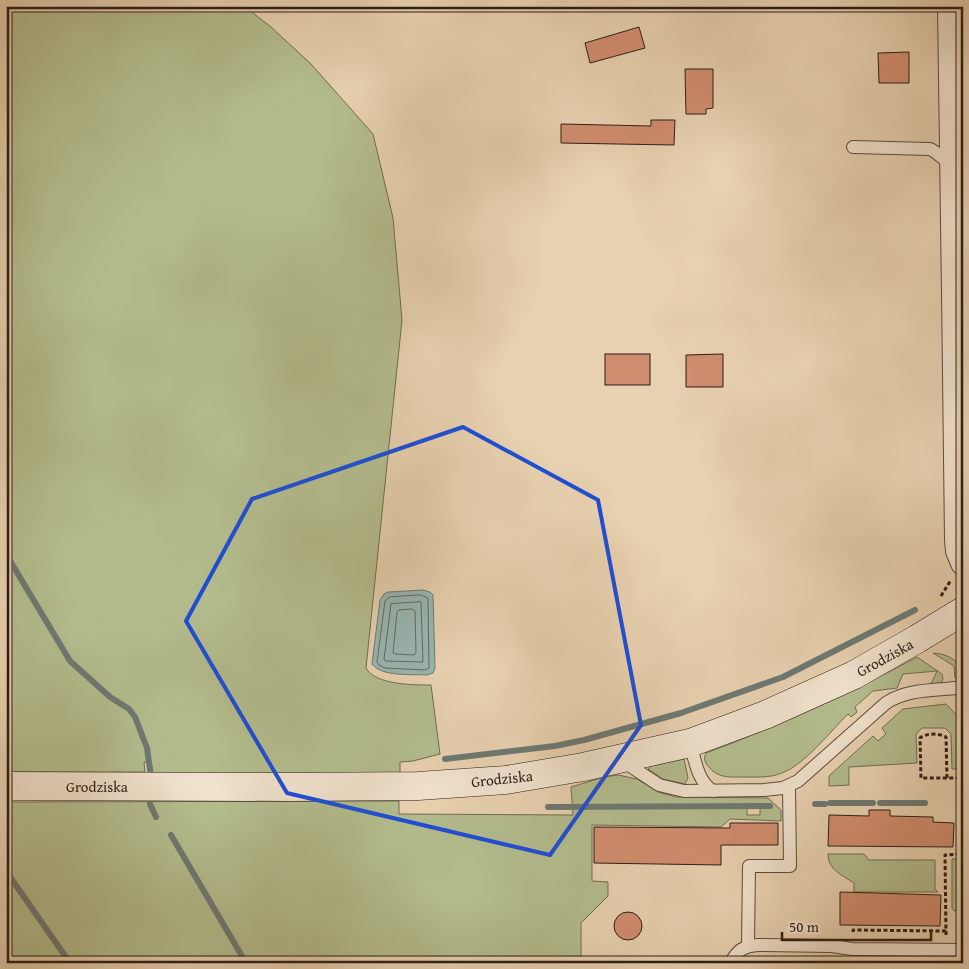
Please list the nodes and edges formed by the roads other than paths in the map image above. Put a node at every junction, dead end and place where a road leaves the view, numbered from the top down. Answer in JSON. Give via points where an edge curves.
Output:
{"nodes":[{"id":1,"x":950,"y":6,"type":"edge"},
{"id":2,"x":958,"y":141,"type":"edge"},
{"id":3,"x":853,"y":147,"type":"dead end"},
{"id":4,"x":953,"y":165,"type":"junction"},
{"id":5,"x":961,"y":560,"type":"edge"},
{"id":6,"x":963,"y":612,"type":"edge"},
{"id":7,"x":963,"y":687,"type":"edge"},
{"id":8,"x":690,"y":743,"type":"junction"},
{"id":9,"x":621,"y":760,"type":"junction"},
{"id":10,"x":6,"y":786,"type":"edge"},
{"id":11,"x":789,"y":786,"type":"junction"},
{"id":12,"x":713,"y":791,"type":"junction"},
{"id":13,"x":748,"y":946,"type":"junction"},
{"id":14,"x":963,"y":950,"type":"edge"},
{"id":15,"x":731,"y":963,"type":"edge"}],
"edges":[{"from":1,"to":2,"type":"street"},
{"from":2,"to":4,"type":"street"},
{"from":3,"to":4,"type":"lane","via":[[930,149]]},
{"from":4,"to":5,"type":"street","via":[[957,530]]},
{"from":6,"to":8,"type":"main road","name":"Grodziska","via":[[818,692]]},
{"from":7,"to":11,"type":"lane","via":[[895,697]]},
{"from":8,"to":9,"type":"main road","name":"Grodziska"},
{"from":8,"to":12,"type":"lane","via":[[701,778]]},
{"from":9,"to":10,"type":"main road","name":"Grodziska","via":[[528,777],[442,784]]},
{"from":9,"to":12,"type":"lane","via":[[659,785],[684,791]]},
{"from":11,"to":12,"type":"lane"},
{"from":11,"to":13,"type":"lane","via":[[790,866],[748,866]]},
{"from":13,"to":14,"type":"lane"},
{"from":13,"to":15,"type":"lane","via":[[737,953]]}]}
